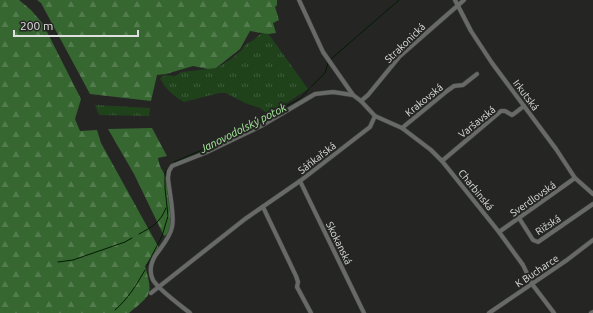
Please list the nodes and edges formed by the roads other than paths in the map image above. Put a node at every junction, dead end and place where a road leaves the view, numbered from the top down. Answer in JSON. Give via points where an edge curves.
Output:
{"nodes":[{"id":1,"x":299,"y":0,"type":"edge"},
{"id":2,"x":455,"y":0,"type":"edge"},
{"id":3,"x":464,"y":0,"type":"edge"},
{"id":4,"x":457,"y":6,"type":"junction"},
{"id":5,"x":477,"y":74,"type":"dead end"},
{"id":6,"x":353,"y":95,"type":"junction"},
{"id":7,"x":361,"y":101,"type":"junction"},
{"id":8,"x":524,"y":106,"type":"junction"},
{"id":9,"x":376,"y":116,"type":"junction"},
{"id":10,"x":402,"y":128,"type":"junction"},
{"id":11,"x":442,"y":161,"type":"junction"},
{"id":12,"x":575,"y":178,"type":"junction"},
{"id":13,"x":300,"y":181,"type":"junction"},
{"id":14,"x":593,"y":194,"type":"edge"},
{"id":15,"x":593,"y":204,"type":"edge"},
{"id":16,"x":263,"y":207,"type":"junction"},
{"id":17,"x":519,"y":218,"type":"junction"},
{"id":18,"x":499,"y":232,"type":"junction"},
{"id":19,"x":593,"y":240,"type":"edge"},
{"id":20,"x":532,"y":284,"type":"junction"},
{"id":21,"x":159,"y":287,"type":"junction"},
{"id":22,"x":151,"y":292,"type":"dead end"},
{"id":23,"x":190,"y":313,"type":"edge"},
{"id":24,"x":311,"y":313,"type":"edge"},
{"id":25,"x":364,"y":313,"type":"edge"},
{"id":26,"x":489,"y":313,"type":"edge"},
{"id":27,"x":554,"y":313,"type":"edge"}],
"edges":[{"from":1,"to":6,"type":"street","via":[[323,52]]},
{"from":2,"to":4,"type":"street","name":"Irkutská"},
{"from":3,"to":4,"type":"street","name":"Strakonická"},
{"from":4,"to":7,"type":"street","name":"Strakonická","via":[[400,56]]},
{"from":4,"to":8,"type":"street","name":"Irkutská","via":[[470,31]]},
{"from":5,"to":10,"type":"street","name":"Krakovská","via":[[464,85],[454,86],[447,91]]},
{"from":6,"to":7,"type":"street","name":"Charbinská"},
{"from":6,"to":21,"type":"street","via":[[333,92],[315,94],[255,128],[172,166],[168,178],[173,227],[150,267],[153,280]]},
{"from":7,"to":9,"type":"street","name":"Charbinská"},
{"from":8,"to":11,"type":"street","name":"Varšavská","via":[[512,115],[506,111],[500,112]]},
{"from":8,"to":12,"type":"street","name":"Irkutská"},
{"from":9,"to":10,"type":"street","name":"Charbinská"},
{"from":9,"to":13,"type":"street","name":"Sáňkařská","via":[[370,128]]},
{"from":10,"to":11,"type":"street","name":"Charbinská"},
{"from":11,"to":18,"type":"street","name":"Charbinská"},
{"from":12,"to":14,"type":"street","name":"Irkutská"},
{"from":12,"to":17,"type":"street","name":"Sverdlovská"},
{"from":13,"to":16,"type":"street","name":"Sáňkařská"},
{"from":13,"to":25,"type":"street","name":"Skokanská"},
{"from":15,"to":17,"type":"street","name":"Rižská","via":[[538,242],[533,240]]},
{"from":16,"to":21,"type":"street","name":"Sáňkařská","via":[[245,218]]},
{"from":16,"to":24,"type":"street","via":[[296,276],[297,287]]},
{"from":17,"to":18,"type":"street","name":"Sverdlovská"},
{"from":18,"to":20,"type":"street","name":"Charbinská","via":[[523,265]]},
{"from":19,"to":20,"type":"street","name":"K Bucharce"},
{"from":20,"to":26,"type":"street","name":"K Bucharce"},
{"from":20,"to":27,"type":"street","name":"Charbinská"},
{"from":21,"to":22,"type":"street","name":"Sáňkařská"},
{"from":21,"to":23,"type":"street"}]}
